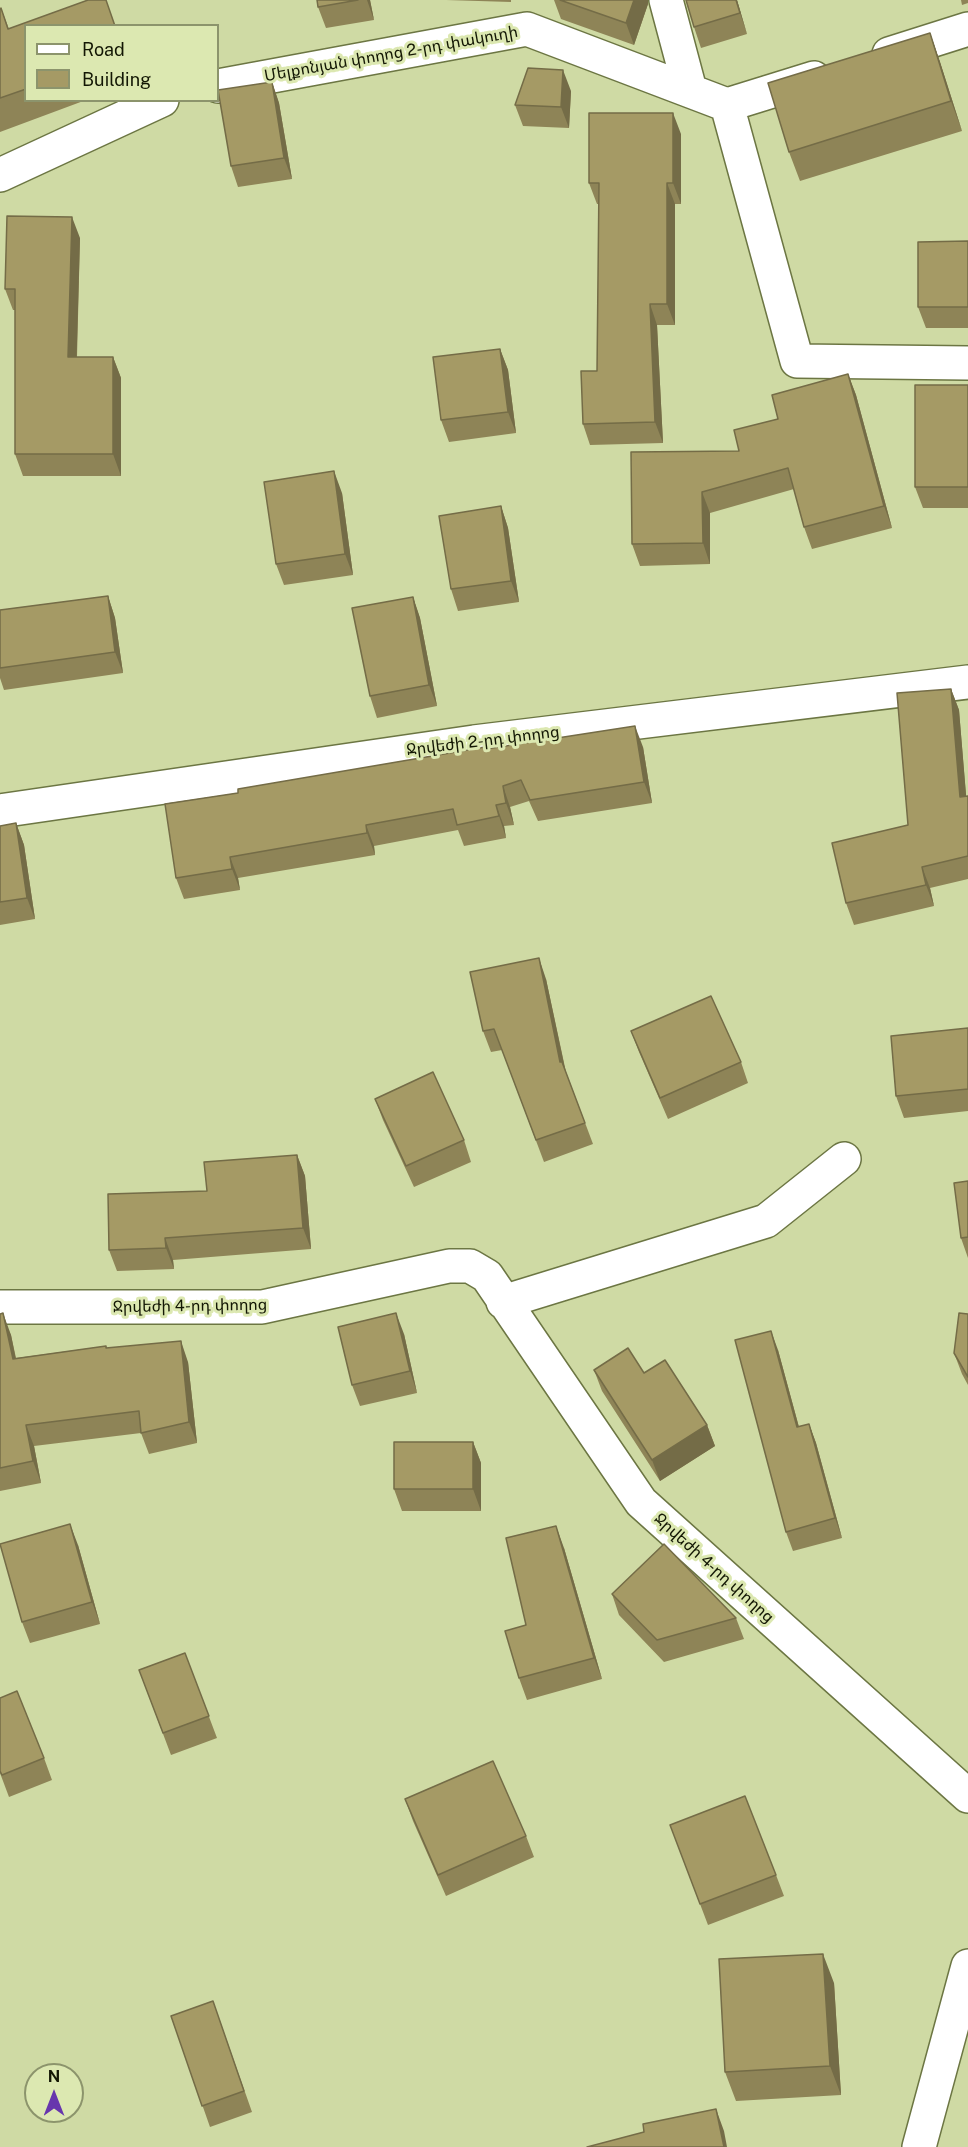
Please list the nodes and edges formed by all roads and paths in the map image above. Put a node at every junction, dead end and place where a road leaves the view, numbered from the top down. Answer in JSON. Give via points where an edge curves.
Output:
{"nodes":[{"id":1,"x":666,"y":0,"type":"edge"},
{"id":2,"x":968,"y":29,"type":"edge"},
{"id":3,"x":219,"y":86,"type":"edge"},
{"id":4,"x":690,"y":90,"type":"junction"},
{"id":5,"x":158,"y":102,"type":"edge"},
{"id":6,"x":727,"y":105,"type":"junction"},
{"id":7,"x":0,"y":175,"type":"edge"},
{"id":8,"x":968,"y":363,"type":"edge"},
{"id":9,"x":968,"y":682,"type":"edge"},
{"id":10,"x":0,"y":811,"type":"edge"},
{"id":11,"x":844,"y":1159,"type":"dead end"},
{"id":12,"x":504,"y":1302,"type":"junction"},
{"id":13,"x":0,"y":1307,"type":"edge"},
{"id":14,"x":968,"y":1796,"type":"edge"},
{"id":15,"x":968,"y":1966,"type":"edge"},
{"id":16,"x":920,"y":2147,"type":"edge"}],
"edges":[{"from":1,"to":4,"type":"street"},
{"from":2,"to":6,"type":"street"},
{"from":3,"to":4,"type":"street","name":"Մելքոնյան փողոց 2-րդ փակուղի","via":[[527,29]]},
{"from":4,"to":6,"type":"street","name":"Մելքոնյան փողոց 2-րդ փակուղի"},
{"from":5,"to":7,"type":"street"},
{"from":6,"to":8,"type":"street","via":[[797,361]]},
{"from":9,"to":10,"type":"street","name":"Ջրվեժի 2-րդ փողոց","via":[[474,742]]},
{"from":11,"to":12,"type":"street","via":[[766,1221]]},
{"from":12,"to":13,"type":"street","name":"Ջրվեժի 4-րդ փողոց","via":[[488,1276],[470,1266],[449,1266],[261,1307]]},
{"from":12,"to":14,"type":"street","name":"Ջրվեժի 4-րդ փողոց","via":[[641,1502]]},
{"from":15,"to":16,"type":"street"}]}
